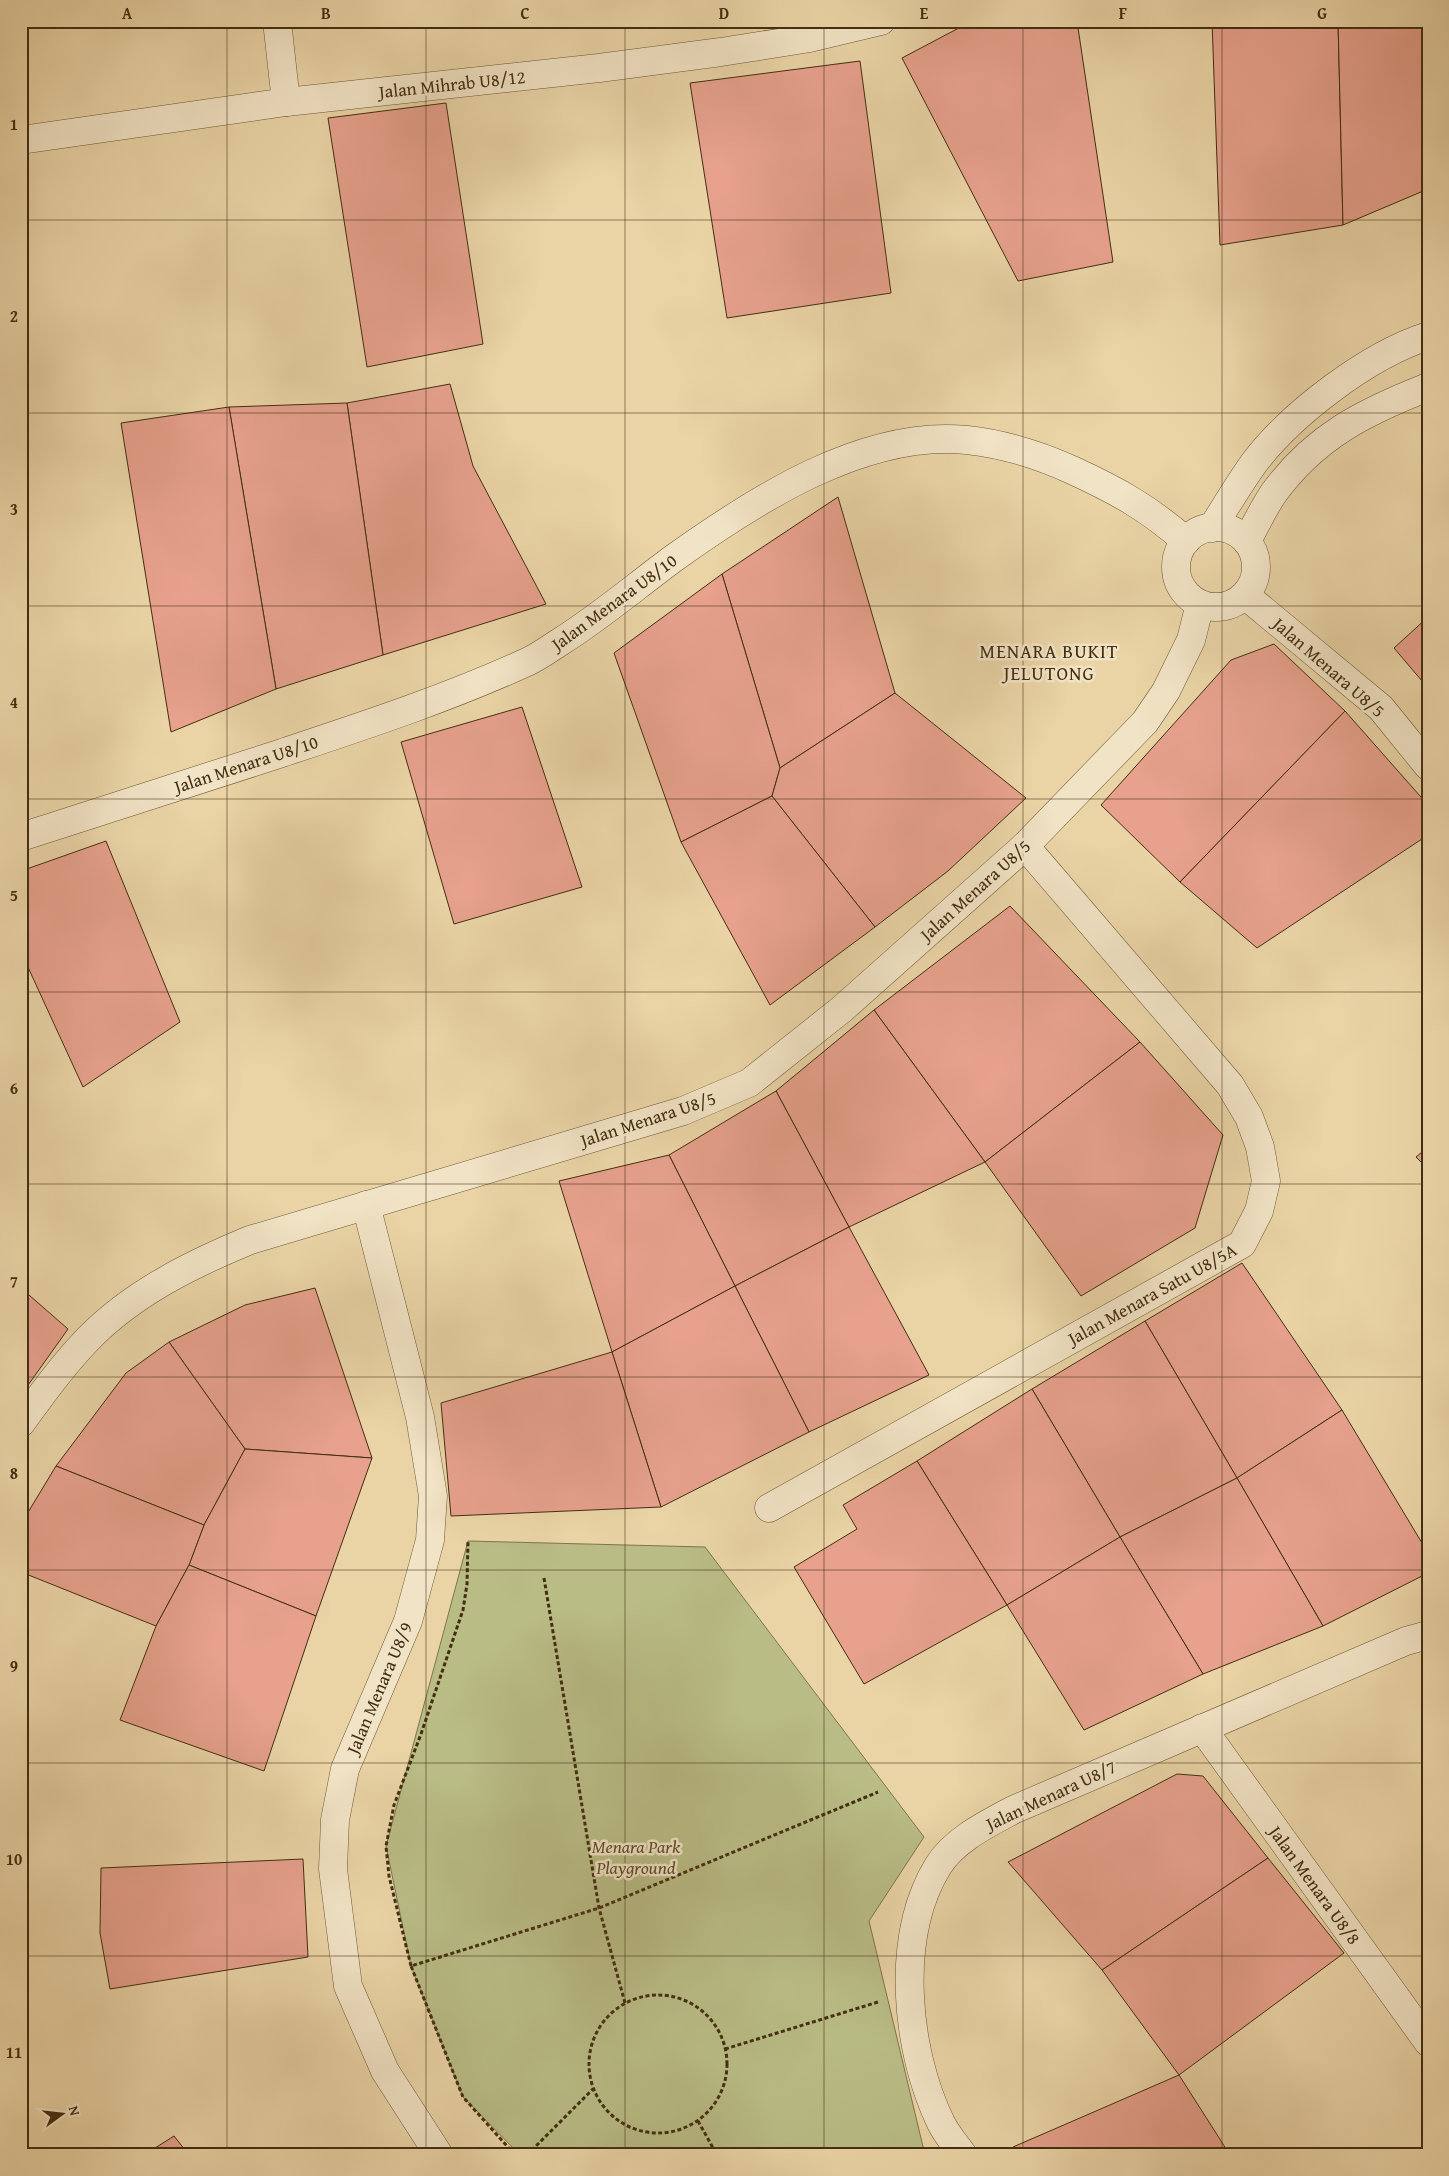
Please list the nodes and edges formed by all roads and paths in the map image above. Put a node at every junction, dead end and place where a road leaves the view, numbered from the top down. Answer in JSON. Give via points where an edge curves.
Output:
{"nodes":[{"id":1,"x":277,"y":21,"type":"edge"},
{"id":2,"x":882,"y":21,"type":"edge"},
{"id":3,"x":286,"y":102,"type":"junction"},
{"id":4,"x":21,"y":140,"type":"edge"},
{"id":5,"x":1428,"y":336,"type":"edge"},
{"id":6,"x":1428,"y":387,"type":"edge"},
{"id":7,"x":1212,"y":528,"type":"junction"},
{"id":8,"x":1186,"y":541,"type":"junction"},
{"id":9,"x":1247,"y":541,"type":"junction"},
{"id":10,"x":1245,"y":595,"type":"junction"},
{"id":11,"x":1200,"y":604,"type":"junction"},
{"id":12,"x":1428,"y":766,"type":"edge"},
{"id":13,"x":21,"y":836,"type":"edge"},
{"id":14,"x":1025,"y":846,"type":"junction"},
{"id":15,"x":366,"y":1205,"type":"junction"},
{"id":16,"x":21,"y":1423,"type":"edge"},
{"id":17,"x":769,"y":1508,"type":"dead end"},
{"id":18,"x":468,"y":1541,"type":"dead end"},
{"id":19,"x":544,"y":1578,"type":"dead end"},
{"id":20,"x":1428,"y":1635,"type":"edge"},
{"id":21,"x":1202,"y":1728,"type":"junction"},
{"id":22,"x":878,"y":1792,"type":"dead end"},
{"id":23,"x":599,"y":1908,"type":"junction"},
{"id":24,"x":411,"y":1966,"type":"junction"},
{"id":25,"x":910,"y":1992,"type":"junction"},
{"id":26,"x":625,"y":2003,"type":"junction"},
{"id":27,"x":1428,"y":2042,"type":"edge"},
{"id":28,"x":725,"y":2048,"type":"junction"},
{"id":29,"x":593,"y":2089,"type":"junction"},
{"id":30,"x":698,"y":2121,"type":"junction"},
{"id":31,"x":439,"y":2155,"type":"edge"},
{"id":32,"x":515,"y":2155,"type":"edge"},
{"id":33,"x":527,"y":2155,"type":"edge"},
{"id":34,"x":717,"y":2155,"type":"edge"},
{"id":35,"x":963,"y":2155,"type":"edge"}],
"edges":[{"from":1,"to":3,"type":"street"},
{"from":2,"to":3,"type":"street","name":"Jalan Mihrab U8/12","via":[[810,38],[721,52]]},
{"from":3,"to":4,"type":"street","name":"Jalan Mihrab U8/12"},
{"from":5,"to":7,"type":"street","via":[[1387,354],[1343,380],[1307,408],[1277,436],[1254,464]]},
{"from":6,"to":9,"type":"street","via":[[1346,424],[1318,446],[1272,495]]},
{"from":7,"to":8,"type":"street","via":[[1202,530]]},
{"from":7,"to":9,"type":"street","via":[[1224,528]]},
{"from":8,"to":11,"type":"street","via":[[1179,551],[1177,576],[1182,588]]},
{"from":8,"to":13,"type":"street","name":"Jalan Menara U8/10","via":[[1157,516],[1123,494],[1053,461],[1011,448],[965,440],[923,441],[876,450],[825,468],[738,515],[671,561],[592,623],[531,660],[390,718]]},
{"from":9,"to":10,"type":"street","via":[[1254,557],[1256,574]]},
{"from":10,"to":11,"type":"street","via":[[1224,607]]},
{"from":10,"to":12,"type":"street","name":"Jalan Menara U8/5","via":[[1381,708]]},
{"from":11,"to":14,"type":"street","name":"Jalan Menara U8/5","via":[[1191,640],[1166,691],[1145,722]]},
{"from":14,"to":15,"type":"street","name":"Jalan Menara U8/5","via":[[842,1009],[749,1083],[682,1111]]},
{"from":14,"to":17,"type":"street","name":"Jalan Menara Satu U8/5A","via":[[1230,1085],[1249,1117],[1260,1147],[1266,1182],[1259,1211],[1242,1244]]},
{"from":15,"to":16,"type":"street","name":"Jalan Menara U8/5","via":[[250,1240],[172,1276],[131,1303],[89,1338]]},
{"from":15,"to":31,"type":"street","name":"Jalan Menara U8/9","via":[[420,1417],[433,1496],[430,1540],[408,1620],[345,1769],[335,1820],[333,1870],[348,1986],[386,2071]]},
{"from":18,"to":24,"type":"path","via":[[468,1584],[463,1610],[394,1805],[386,1846],[389,1876]]},
{"from":19,"to":23,"type":"path"},
{"from":20,"to":21,"type":"street","name":"Jalan Menara U8/7","via":[[1406,1641]]},
{"from":21,"to":25,"type":"street","name":"Jalan Menara U8/7","via":[[1013,1810],[968,1834],[938,1865],[921,1902],[912,1947]]},
{"from":21,"to":27,"type":"street","name":"Jalan Menara U8/8"},
{"from":22,"to":23,"type":"path"},
{"from":23,"to":24,"type":"path"},
{"from":23,"to":26,"type":"path"},
{"from":24,"to":32,"type":"path","via":[[463,2097]]},
{"from":25,"to":28,"type":"path"},
{"from":25,"to":35,"type":"street","name":"Jalan Menara U8/7","via":[[914,2037],[925,2084],[942,2125]]},
{"from":26,"to":28,"type":"path","via":[[642,1996],[660,1995],[694,2005],[719,2032]]},
{"from":26,"to":29,"type":"path","via":[[611,2012],[593,2040],[589,2056]]},
{"from":28,"to":30,"type":"path","via":[[727,2069],[722,2089],[713,2107]]},
{"from":29,"to":30,"type":"path","via":[[601,2105],[614,2118],[647,2134],[682,2130]]},
{"from":29,"to":33,"type":"path"},
{"from":30,"to":34,"type":"path"}]}
